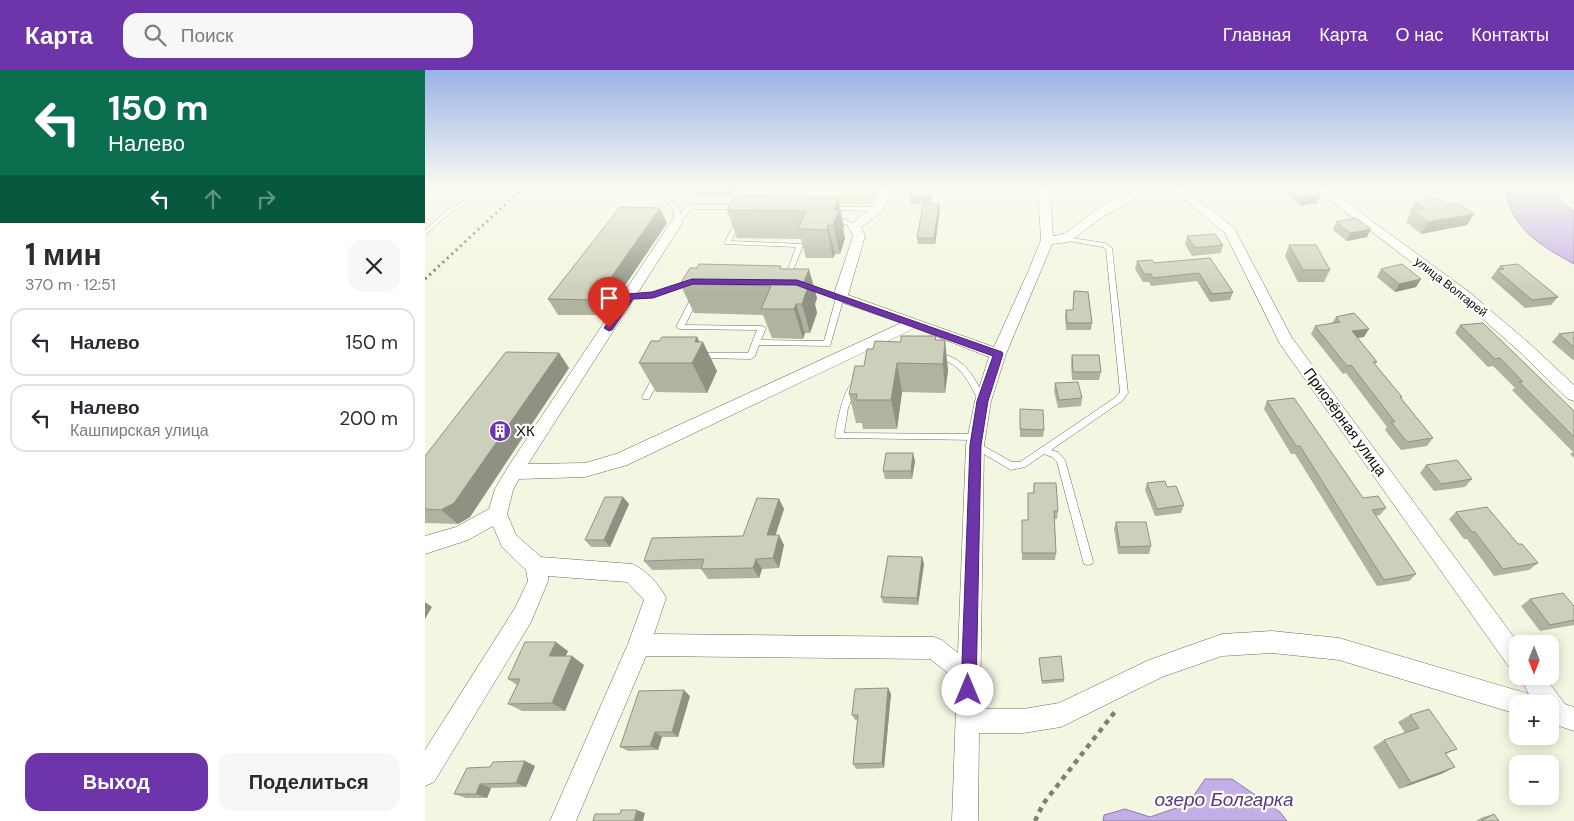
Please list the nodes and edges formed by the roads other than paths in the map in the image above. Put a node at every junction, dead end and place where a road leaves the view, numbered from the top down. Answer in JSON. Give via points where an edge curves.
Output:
{"nodes":[{"id":1,"x":436,"y":223,"type":"edge"},
{"id":2,"x":676,"y":223,"type":"edge"},
{"id":3,"x":738,"y":223,"type":"edge"},
{"id":4,"x":848,"y":223,"type":"edge"},
{"id":5,"x":858,"y":223,"type":"edge"},
{"id":6,"x":1052,"y":223,"type":"edge"},
{"id":7,"x":1084,"y":223,"type":"edge"},
{"id":8,"x":1221,"y":223,"type":"edge"},
{"id":9,"x":1367,"y":223,"type":"edge"},
{"id":10,"x":854,"y":226,"type":"junction"},
{"id":11,"x":425,"y":233,"type":"edge"},
{"id":12,"x":1056,"y":239,"type":"junction"},
{"id":13,"x":777,"y":282,"type":"edge"},
{"id":14,"x":786,"y":282,"type":"junction"},
{"id":15,"x":630,"y":296,"type":"junction"},
{"id":16,"x":840,"y":297,"type":"junction"},
{"id":17,"x":914,"y":323,"type":"junction"},
{"id":18,"x":756,"y":342,"type":"junction"},
{"id":19,"x":921,"y":354,"type":"edge"},
{"id":20,"x":998,"y":354,"type":"junction"},
{"id":21,"x":687,"y":355,"type":"edge"},
{"id":22,"x":664,"y":363,"type":"edge"},
{"id":23,"x":861,"y":376,"type":"edge"},
{"id":24,"x":1574,"y":395,"type":"edge"},
{"id":25,"x":646,"y":397,"type":"dead end"},
{"id":26,"x":983,"y":401,"type":"junction"},
{"id":27,"x":976,"y":441,"type":"junction"},
{"id":28,"x":1044,"y":451,"type":"junction"},
{"id":29,"x":514,"y":472,"type":"junction"},
{"id":30,"x":497,"y":514,"type":"junction"},
{"id":31,"x":425,"y":546,"type":"edge"},
{"id":32,"x":1088,"y":560,"type":"dead end"},
{"id":33,"x":535,"y":566,"type":"junction"},
{"id":34,"x":639,"y":645,"type":"junction"},
{"id":35,"x":1509,"y":648,"type":"edge"},
{"id":36,"x":968,"y":674,"type":"junction"},
{"id":37,"x":1537,"y":685,"type":"edge"},
{"id":38,"x":1509,"y":699,"type":"edge"},
{"id":39,"x":1560,"y":714,"type":"edge"},
{"id":40,"x":969,"y":721,"type":"junction"},
{"id":41,"x":425,"y":773,"type":"edge"},
{"id":42,"x":563,"y":821,"type":"edge"},
{"id":43,"x":965,"y":821,"type":"edge"}],
"edges":[{"from":1,"to":11,"type":"lane"},
{"from":2,"to":15,"type":"street"},
{"from":3,"to":14,"type":"lane","via":[[727,243],[800,244]]},
{"from":4,"to":10,"type":"lane"},
{"from":5,"to":10,"type":"street"},
{"from":6,"to":12,"type":"street"},
{"from":7,"to":12,"type":"street"},
{"from":8,"to":35,"type":"street","name":"Приозёрная улица","via":[[1231,231],[1285,340]]},
{"from":9,"to":24,"type":"street","name":"улица Волгарей","via":[[1464,295]]},
{"from":10,"to":16,"type":"street","via":[[859,236]]},
{"from":12,"to":20,"type":"street","via":[[1035,272]]},
{"from":12,"to":28,"type":"lane","via":[[1105,244],[1109,248],[1124,393]]},
{"from":13,"to":14,"type":"lane"},
{"from":14,"to":16,"type":"lane","via":[[797,282]]},
{"from":15,"to":18,"type":"lane","via":[[653,295],[685,283],[698,285],[680,327],[762,328]]},
{"from":15,"to":29,"type":"street"},
{"from":16,"to":17,"type":"street"},
{"from":16,"to":18,"type":"lane","via":[[827,344]]},
{"from":17,"to":20,"type":"street"},
{"from":17,"to":29,"type":"street","via":[[621,460],[585,470]]},
{"from":18,"to":21,"type":"lane","via":[[751,356]]},
{"from":19,"to":26,"type":"lane","via":[[945,356],[961,364]]},
{"from":20,"to":26,"type":"street"},
{"from":22,"to":25,"type":"lane"},
{"from":23,"to":27,"type":"lane","via":[[852,386],[839,436]]},
{"from":26,"to":27,"type":"street"},
{"from":27,"to":28,"type":"lane","via":[[1011,466],[1022,465]]},
{"from":27,"to":36,"type":"street"},
{"from":28,"to":32,"type":"lane","via":[[1061,460]]},
{"from":29,"to":30,"type":"street","via":[[504,489]]},
{"from":30,"to":31,"type":"street","via":[[461,534]]},
{"from":30,"to":33,"type":"street","via":[[509,541]]},
{"from":33,"to":34,"type":"street","via":[[632,573],[655,598]]},
{"from":33,"to":41,"type":"street","via":[[538,581],[523,615]]},
{"from":34,"to":36,"type":"street","via":[[934,648]]},
{"from":34,"to":42,"type":"street"},
{"from":36,"to":40,"type":"street"},
{"from":37,"to":39,"type":"street"},
{"from":38,"to":40,"type":"street","via":[[1339,649],[1272,642],[1222,645],[1166,665],[1061,715],[1023,721]]},
{"from":40,"to":43,"type":"street"}]}
